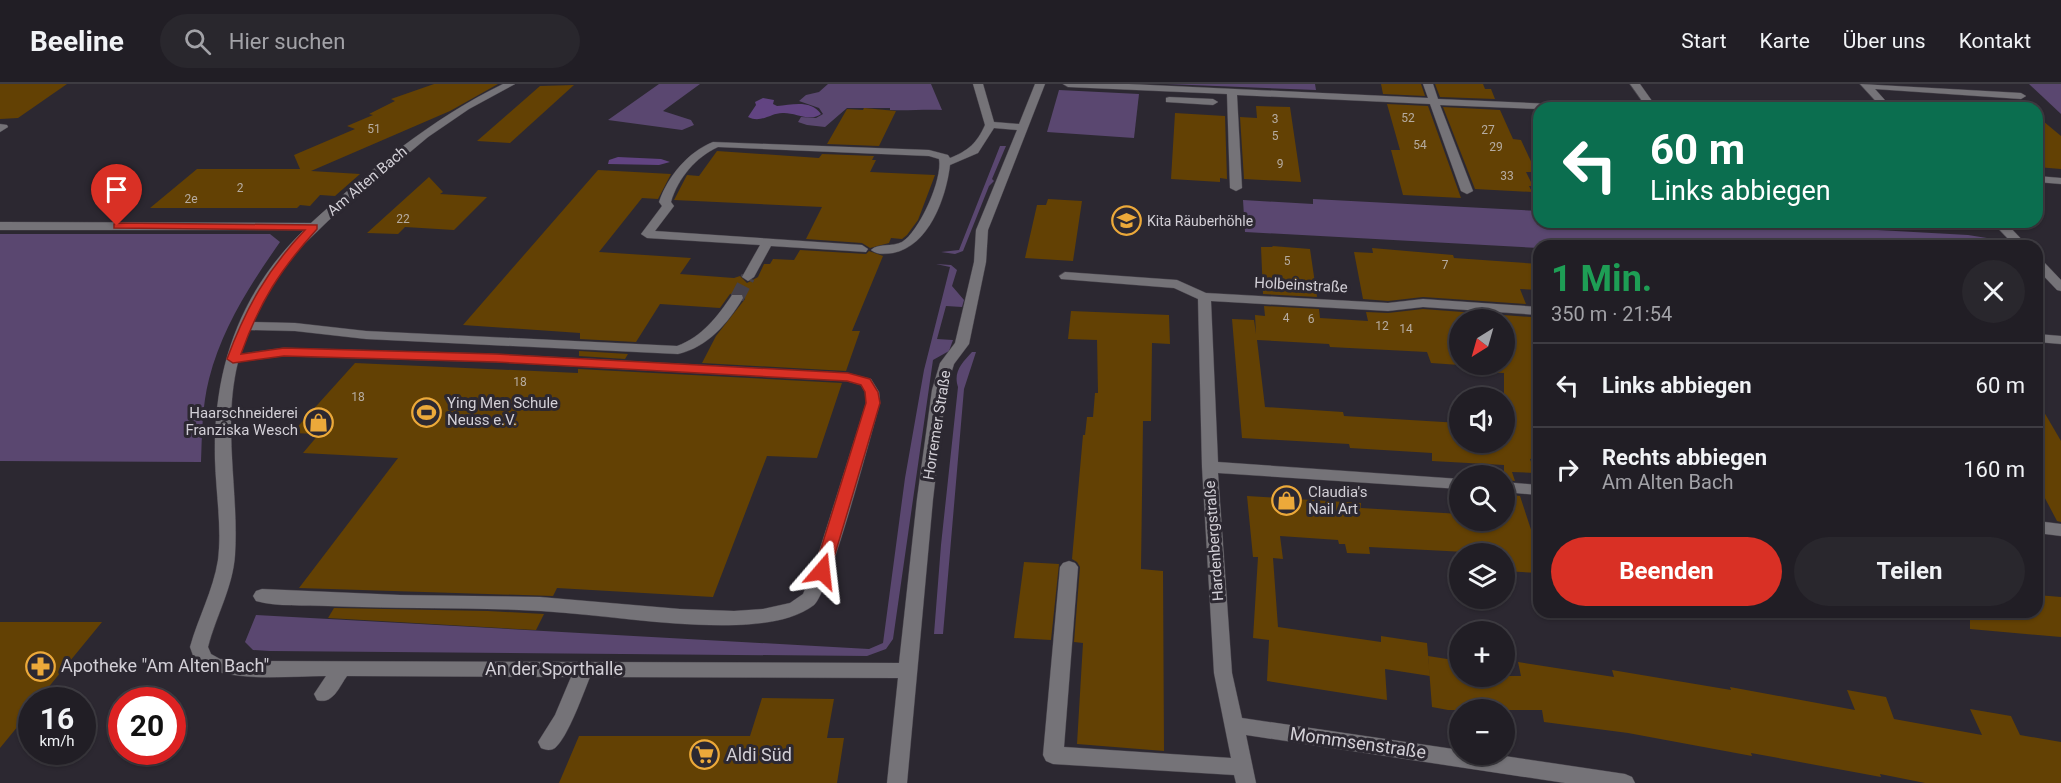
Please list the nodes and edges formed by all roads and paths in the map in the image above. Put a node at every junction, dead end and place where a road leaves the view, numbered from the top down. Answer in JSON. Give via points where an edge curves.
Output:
{"nodes":[{"id":1,"x":510,"y":84,"type":"edge"},
{"id":2,"x":978,"y":84,"type":"edge"},
{"id":3,"x":1040,"y":84,"type":"edge"},
{"id":4,"x":1068,"y":84,"type":"edge"},
{"id":5,"x":1428,"y":84,"type":"edge"},
{"id":6,"x":1635,"y":84,"type":"edge"},
{"id":7,"x":1866,"y":85,"type":"edge"},
{"id":8,"x":1145,"y":88,"type":"junction"},
{"id":9,"x":1232,"y":92,"type":"junction"},
{"id":10,"x":1192,"y":96,"type":"junction"},
{"id":11,"x":2021,"y":96,"type":"dead end"},
{"id":12,"x":1213,"y":102,"type":"dead end"},
{"id":13,"x":1434,"y":102,"type":"junction"},
{"id":14,"x":1648,"y":102,"type":"edge"},
{"id":15,"x":1882,"y":102,"type":"edge"},
{"id":16,"x":1533,"y":106,"type":"edge"},
{"id":17,"x":990,"y":125,"type":"junction"},
{"id":18,"x":1023,"y":127,"type":"junction"},
{"id":19,"x":946,"y":163,"type":"junction"},
{"id":20,"x":2043,"y":180,"type":"edge"},
{"id":21,"x":2061,"y":181,"type":"edge"},
{"id":22,"x":1236,"y":188,"type":"dead end"},
{"id":23,"x":1467,"y":191,"type":"dead end"},
{"id":24,"x":0,"y":226,"type":"edge"},
{"id":25,"x":314,"y":227,"type":"junction"},
{"id":26,"x":2004,"y":228,"type":"edge"},
{"id":27,"x":2016,"y":240,"type":"edge"},
{"id":28,"x":767,"y":243,"type":"junction"},
{"id":29,"x":862,"y":249,"type":"dead end"},
{"id":30,"x":877,"y":250,"type":"dead end"},
{"id":31,"x":2043,"y":268,"type":"edge"},
{"id":32,"x":1065,"y":276,"type":"dead end"},
{"id":33,"x":748,"y":277,"type":"tunnel mouth"},
{"id":34,"x":2061,"y":287,"type":"edge"},
{"id":35,"x":1204,"y":297,"type":"junction"},
{"id":36,"x":737,"y":298,"type":"tunnel mouth"},
{"id":37,"x":1533,"y":311,"type":"edge"},
{"id":38,"x":245,"y":326,"type":"junction"},
{"id":39,"x":2043,"y":338,"type":"edge"},
{"id":40,"x":2061,"y":340,"type":"edge"},
{"id":41,"x":233,"y":359,"type":"junction"},
{"id":42,"x":1210,"y":467,"type":"junction"},
{"id":43,"x":1449,"y":483,"type":"edge"},
{"id":44,"x":1515,"y":488,"type":"edge"},
{"id":45,"x":1533,"y":490,"type":"edge"},
{"id":46,"x":2043,"y":528,"type":"edge"},
{"id":47,"x":2061,"y":530,"type":"edge"},
{"id":48,"x":1069,"y":567,"type":"dead end"},
{"id":49,"x":262,"y":596,"type":"dead end"},
{"id":50,"x":203,"y":659,"type":"joint"},
{"id":51,"x":342,"y":668,"type":"junction"},
{"id":52,"x":584,"y":669,"type":"junction"},
{"id":53,"x":907,"y":671,"type":"junction"},
{"id":54,"x":324,"y":694,"type":"dead end"},
{"id":55,"x":1233,"y":725,"type":"junction"},
{"id":56,"x":548,"y":742,"type":"dead end"},
{"id":57,"x":1244,"y":775,"type":"edge"},
{"id":58,"x":897,"y":783,"type":"edge"},
{"id":59,"x":1625,"y":783,"type":"edge"}],
"edges":[{"from":1,"to":25,"type":"street","name":"Am Alten Bach","via":[[426,132]]},
{"from":2,"to":17,"type":"street"},
{"from":3,"to":18,"type":"street","name":"Horremer Straße"},
{"from":4,"to":8,"type":"street"},
{"from":5,"to":13,"type":"street"},
{"from":6,"to":14,"type":"street"},
{"from":7,"to":11,"type":"street"},
{"from":7,"to":15,"type":"street"},
{"from":8,"to":10,"type":"street"},
{"from":8,"to":10,"type":"street","via":[[1143,98],[1169,100]]},
{"from":9,"to":10,"type":"street"},
{"from":9,"to":13,"type":"street"},
{"from":9,"to":22,"type":"street"},
{"from":10,"to":12,"type":"street"},
{"from":13,"to":16,"type":"street"},
{"from":13,"to":23,"type":"street"},
{"from":17,"to":18,"type":"street"},
{"from":17,"to":19,"type":"street","via":[[974,152]]},
{"from":18,"to":53,"type":"street","name":"Horremer Straße","via":[[982,230],[980,262],[962,344],[947,363],[939,390]]},
{"from":19,"to":28,"type":"street","via":[[944,157],[929,153],[717,144],[694,157],[668,192],[666,211],[647,234]]},
{"from":19,"to":30,"type":"street","via":[[944,177],[918,235],[898,249]]},
{"from":20,"to":21,"type":"street"},
{"from":24,"to":25,"type":"street"},
{"from":25,"to":38,"type":"street","name":"Am Alten Bach","via":[[266,283]]},
{"from":26,"to":27,"type":"street"},
{"from":28,"to":29,"type":"street"},
{"from":28,"to":33,"type":"street"},
{"from":31,"to":34,"type":"street"},
{"from":32,"to":35,"type":"street","name":"Holbeinstraße","via":[[1178,284]]},
{"from":35,"to":37,"type":"street","name":"Holbeinstraße","via":[[1388,307],[1423,303]]},
{"from":35,"to":42,"type":"street","name":"Hardenbergstraße"},
{"from":36,"to":38,"type":"street","via":[[700,340],[678,350]]},
{"from":38,"to":41,"type":"street","name":"Am Alten Bach"},
{"from":39,"to":40,"type":"street"},
{"from":41,"to":49,"type":"street","via":[[284,352],[544,360],[848,377],[866,382],[872,392],[873,403],[822,571],[810,598],[795,608],[734,618],[540,604]]},
{"from":41,"to":50,"type":"street","name":"Am Alten Bach","via":[[223,417],[226,561],[199,647]]},
{"from":42,"to":43,"type":"street"},
{"from":42,"to":55,"type":"street","name":"Hardenbergstraße","via":[[1223,673]]},
{"from":44,"to":45,"type":"street"},
{"from":46,"to":47,"type":"street"},
{"from":48,"to":57,"type":"street","via":[[1053,755]]},
{"from":50,"to":51,"type":"street","name":"An der Sporthalle","via":[[218,666]]},
{"from":51,"to":52,"type":"street","name":"An der Sporthalle"},
{"from":51,"to":54,"type":"street"},
{"from":52,"to":53,"type":"street","name":"An der Sporthalle"},
{"from":52,"to":56,"type":"street","via":[[563,719]]},
{"from":53,"to":58,"type":"street","name":"Horremer Straße"},
{"from":55,"to":57,"type":"street","name":"Hardenbergstraße"},
{"from":55,"to":59,"type":"street","name":"Mommsenstraße"}]}
